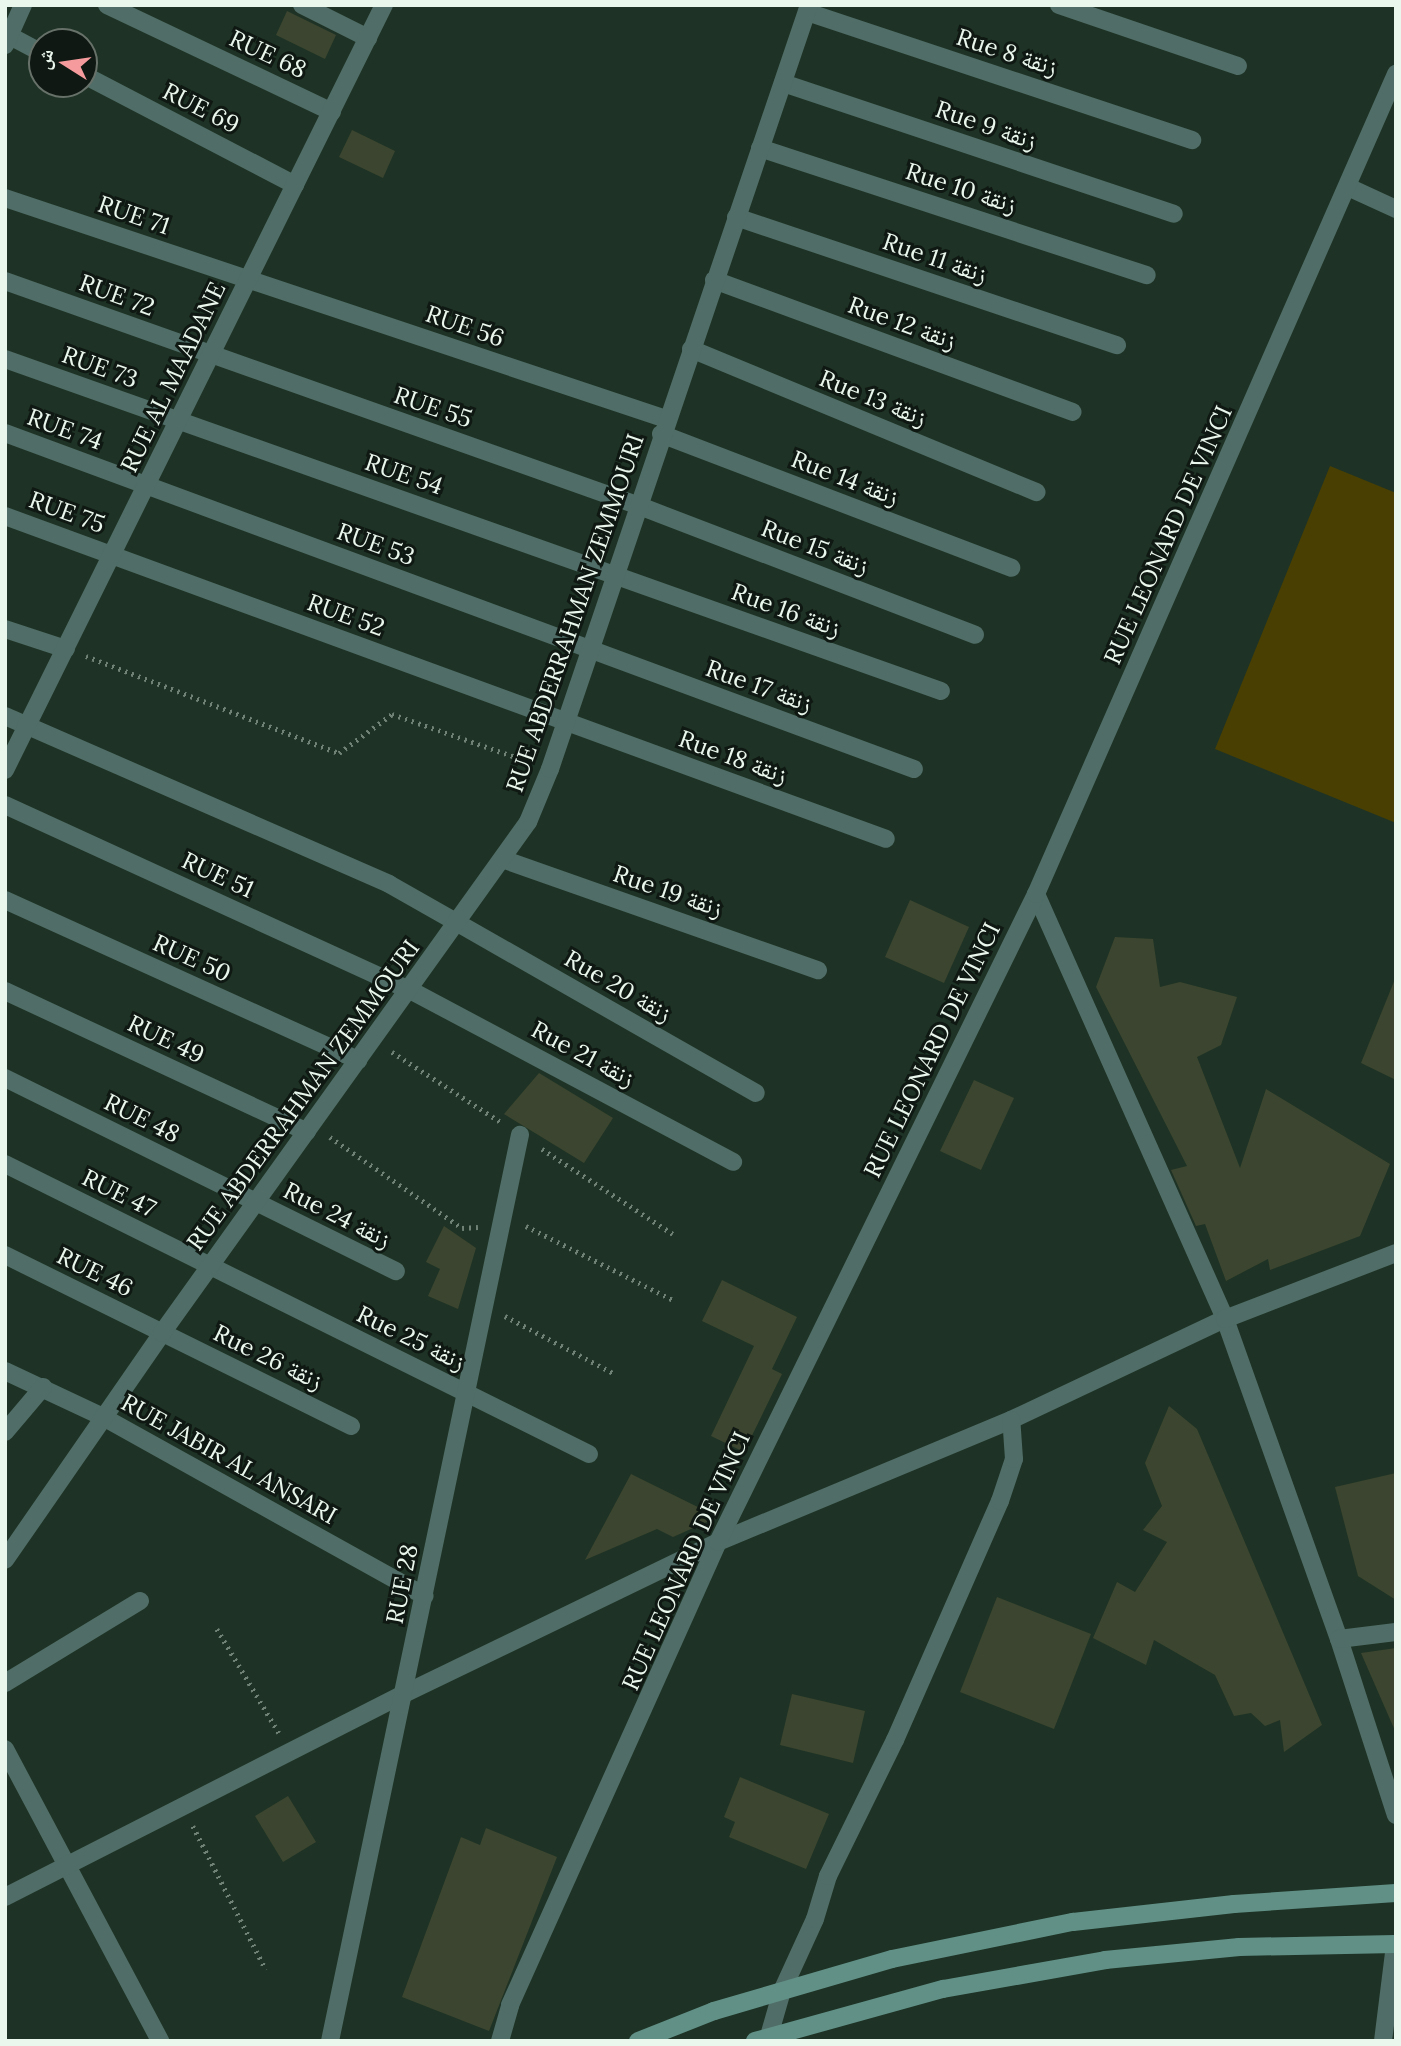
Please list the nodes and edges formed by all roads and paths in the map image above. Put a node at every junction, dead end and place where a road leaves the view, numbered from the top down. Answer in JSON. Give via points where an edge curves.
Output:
{"nodes":[{"id":1,"x":23,"y":5,"type":"edge"},
{"id":2,"x":107,"y":5,"type":"edge"},
{"id":3,"x":302,"y":5,"type":"edge"},
{"id":4,"x":384,"y":5,"type":"edge"},
{"id":5,"x":1059,"y":5,"type":"edge"},
{"id":6,"x":808,"y":8,"type":"edge"},
{"id":7,"x":368,"y":38,"type":"junction"},
{"id":8,"x":8,"y":41,"type":"edge"},
{"id":9,"x":28,"y":48,"type":"edge"},
{"id":10,"x":1238,"y":66,"type":"dead end"},
{"id":11,"x":1396,"y":74,"type":"edge"},
{"id":12,"x":98,"y":82,"type":"edge"},
{"id":13,"x":783,"y":83,"type":"junction"},
{"id":14,"x":332,"y":112,"type":"junction"},
{"id":15,"x":1192,"y":140,"type":"dead end"},
{"id":16,"x":760,"y":148,"type":"junction"},
{"id":17,"x":295,"y":185,"type":"junction"},
{"id":18,"x":1348,"y":187,"type":"junction"},
{"id":19,"x":5,"y":198,"type":"edge"},
{"id":20,"x":1396,"y":209,"type":"edge"},
{"id":21,"x":1174,"y":214,"type":"dead end"},
{"id":22,"x":736,"y":217,"type":"junction"},
{"id":23,"x":1146,"y":275,"type":"dead end"},
{"id":24,"x":248,"y":279,"type":"junction"},
{"id":25,"x":715,"y":280,"type":"junction"},
{"id":26,"x":5,"y":281,"type":"edge"},
{"id":27,"x":1117,"y":345,"type":"dead end"},
{"id":28,"x":691,"y":349,"type":"junction"},
{"id":29,"x":211,"y":354,"type":"junction"},
{"id":30,"x":5,"y":359,"type":"edge"},
{"id":31,"x":1072,"y":412,"type":"dead end"},
{"id":32,"x":178,"y":421,"type":"junction"},
{"id":33,"x":664,"y":427,"type":"junction"},
{"id":34,"x":5,"y":433,"type":"edge"},
{"id":35,"x":146,"y":485,"type":"junction"},
{"id":36,"x":1037,"y":492,"type":"dead end"},
{"id":37,"x":637,"y":505,"type":"junction"},
{"id":38,"x":5,"y":516,"type":"edge"},
{"id":39,"x":112,"y":555,"type":"junction"},
{"id":40,"x":1011,"y":568,"type":"dead end"},
{"id":41,"x":614,"y":575,"type":"junction"},
{"id":42,"x":5,"y":629,"type":"edge"},
{"id":43,"x":975,"y":635,"type":"dead end"},
{"id":44,"x":66,"y":649,"type":"junction"},
{"id":45,"x":588,"y":649,"type":"junction"},
{"id":46,"x":941,"y":691,"type":"dead end"},
{"id":47,"x":5,"y":716,"type":"edge"},
{"id":48,"x":563,"y":721,"type":"junction"},
{"id":49,"x":27,"y":725,"type":"junction"},
{"id":50,"x":550,"y":769,"type":"junction"},
{"id":51,"x":914,"y":769,"type":"dead end"},
{"id":52,"x":5,"y":770,"type":"edge"},
{"id":53,"x":5,"y":805,"type":"edge"},
{"id":54,"x":886,"y":839,"type":"dead end"},
{"id":55,"x":502,"y":859,"type":"junction"},
{"id":56,"x":1036,"y":894,"type":"junction"},
{"id":57,"x":5,"y":900,"type":"edge"},
{"id":58,"x":456,"y":922,"type":"junction"},
{"id":59,"x":818,"y":970,"type":"dead end"},
{"id":60,"x":5,"y":990,"type":"edge"},
{"id":61,"x":410,"y":990,"type":"junction"},
{"id":62,"x":358,"y":1060,"type":"junction"},
{"id":63,"x":5,"y":1077,"type":"edge"},
{"id":64,"x":756,"y":1093,"type":"dead end"},
{"id":65,"x":307,"y":1132,"type":"junction"},
{"id":66,"x":520,"y":1135,"type":"dead end"},
{"id":67,"x":733,"y":1162,"type":"dead end"},
{"id":68,"x":5,"y":1164,"type":"edge"},
{"id":69,"x":257,"y":1202,"type":"junction"},
{"id":70,"x":1396,"y":1253,"type":"edge"},
{"id":71,"x":5,"y":1255,"type":"edge"},
{"id":72,"x":211,"y":1266,"type":"junction"},
{"id":73,"x":396,"y":1271,"type":"dead end"},
{"id":74,"x":482,"y":1305,"type":"junction"},
{"id":75,"x":1225,"y":1319,"type":"junction"},
{"id":76,"x":162,"y":1333,"type":"junction"},
{"id":77,"x":5,"y":1371,"type":"edge"},
{"id":78,"x":613,"y":1373,"type":"dead end"},
{"id":79,"x":43,"y":1387,"type":"junction"},
{"id":80,"x":463,"y":1391,"type":"junction"},
{"id":81,"x":103,"y":1417,"type":"junction"},
{"id":82,"x":1011,"y":1420,"type":"junction"},
{"id":83,"x":351,"y":1426,"type":"dead end"},
{"id":84,"x":5,"y":1432,"type":"edge"},
{"id":85,"x":589,"y":1454,"type":"dead end"},
{"id":86,"x":718,"y":1542,"type":"junction"},
{"id":87,"x":5,"y":1560,"type":"edge"},
{"id":88,"x":425,"y":1595,"type":"junction"},
{"id":89,"x":140,"y":1601,"type":"dead end"},
{"id":90,"x":217,"y":1629,"type":"dead end"},
{"id":91,"x":1396,"y":1632,"type":"edge"},
{"id":92,"x":1339,"y":1639,"type":"junction"},
{"id":93,"x":5,"y":1683,"type":"edge"},
{"id":94,"x":406,"y":1693,"type":"junction"},
{"id":95,"x":5,"y":1749,"type":"edge"},
{"id":96,"x":290,"y":1752,"type":"junction"},
{"id":97,"x":183,"y":1807,"type":"junction"},
{"id":98,"x":1396,"y":1815,"type":"edge"},
{"id":99,"x":68,"y":1865,"type":"junction"},
{"id":100,"x":1396,"y":1892,"type":"edge"},
{"id":101,"x":5,"y":1897,"type":"edge"},
{"id":102,"x":1395,"y":1944,"type":"edge"},
{"id":103,"x":266,"y":1970,"type":"dead end"},
{"id":104,"x":782,"y":1991,"type":"junction"},
{"id":105,"x":762,"y":2038,"type":"edge"},
{"id":106,"x":160,"y":2041,"type":"edge"},
{"id":107,"x":330,"y":2041,"type":"edge"},
{"id":108,"x":500,"y":2041,"type":"edge"},
{"id":109,"x":638,"y":2041,"type":"edge"},
{"id":110,"x":1383,"y":2041,"type":"edge"}],
"edges":[{"from":1,"to":8,"type":"street"},
{"from":2,"to":14,"type":"street","name":"RUE 68"},
{"from":3,"to":7,"type":"street"},
{"from":4,"to":7,"type":"street","name":"RUE AL MAADANE"},
{"from":5,"to":10,"type":"street"},
{"from":6,"to":13,"type":"street","name":"RUE ABDERRAHMAN ZEMMOURI"},
{"from":6,"to":15,"type":"street","name":"Rue 8 زنقة"},
{"from":7,"to":14,"type":"street","name":"RUE AL MAADANE"},
{"from":8,"to":9,"type":"street"},
{"from":11,"to":18,"type":"street","name":"RUE LEONARD DE VINCI"},
{"from":12,"to":17,"type":"street","name":"RUE 69"},
{"from":13,"to":16,"type":"street","name":"RUE ABDERRAHMAN ZEMMOURI"},
{"from":13,"to":21,"type":"street","name":"Rue 9 زنقة"},
{"from":14,"to":17,"type":"street","name":"RUE AL MAADANE"},
{"from":16,"to":22,"type":"street","name":"RUE ABDERRAHMAN ZEMMOURI"},
{"from":16,"to":23,"type":"street","name":"Rue 10 زنقة"},
{"from":17,"to":24,"type":"street","name":"RUE AL MAADANE"},
{"from":18,"to":20,"type":"street"},
{"from":18,"to":56,"type":"street","name":"RUE LEONARD DE VINCI"},
{"from":19,"to":24,"type":"street","name":"RUE 71"},
{"from":22,"to":25,"type":"street","name":"RUE ABDERRAHMAN ZEMMOURI"},
{"from":22,"to":27,"type":"street","name":"Rue 11 زنقة"},
{"from":24,"to":29,"type":"street","name":"RUE AL MAADANE"},
{"from":24,"to":33,"type":"street","name":"RUE 56"},
{"from":25,"to":28,"type":"street","name":"RUE ABDERRAHMAN ZEMMOURI"},
{"from":25,"to":31,"type":"street","name":"Rue 12 زنقة"},
{"from":26,"to":29,"type":"street","name":"RUE 72"},
{"from":28,"to":33,"type":"street","name":"RUE ABDERRAHMAN ZEMMOURI"},
{"from":28,"to":36,"type":"street","name":"Rue 13 زنقة"},
{"from":29,"to":32,"type":"street","name":"RUE AL MAADANE"},
{"from":29,"to":37,"type":"street","name":"RUE 55"},
{"from":30,"to":32,"type":"street","name":"RUE 73"},
{"from":32,"to":35,"type":"street","name":"RUE AL MAADANE"},
{"from":32,"to":41,"type":"street","name":"RUE 54"},
{"from":33,"to":37,"type":"street","name":"RUE ABDERRAHMAN ZEMMOURI"},
{"from":33,"to":40,"type":"street","name":"Rue 14 زنقة"},
{"from":34,"to":35,"type":"street","name":"RUE 74"},
{"from":35,"to":39,"type":"street","name":"RUE AL MAADANE"},
{"from":35,"to":45,"type":"street","name":"RUE 53"},
{"from":37,"to":41,"type":"street","name":"RUE ABDERRAHMAN ZEMMOURI"},
{"from":37,"to":43,"type":"street","name":"Rue 15 زنقة"},
{"from":38,"to":39,"type":"street","name":"RUE 75"},
{"from":39,"to":44,"type":"street","name":"RUE AL MAADANE"},
{"from":39,"to":48,"type":"street","name":"RUE 52"},
{"from":41,"to":45,"type":"street","name":"RUE ABDERRAHMAN ZEMMOURI"},
{"from":41,"to":46,"type":"street","name":"Rue 16 زنقة"},
{"from":42,"to":44,"type":"street"},
{"from":44,"to":49,"type":"street","name":"RUE AL MAADANE"},
{"from":44,"to":50,"type":"path","via":[[339,753],[392,714]]},
{"from":45,"to":48,"type":"street","name":"RUE ABDERRAHMAN ZEMMOURI"},
{"from":45,"to":51,"type":"street","name":"Rue 17 زنقة"},
{"from":47,"to":49,"type":"street","name":"Rue 20 زنقة"},
{"from":48,"to":50,"type":"street","name":"RUE ABDERRAHMAN ZEMMOURI"},
{"from":48,"to":54,"type":"street","name":"Rue 18 زنقة"},
{"from":49,"to":52,"type":"street","name":"RUE AL MAADANE"},
{"from":49,"to":58,"type":"street","name":"Rue 20 زنقة","via":[[389,884]]},
{"from":50,"to":55,"type":"street","name":"RUE ABDERRAHMAN ZEMMOURI","via":[[528,822]]},
{"from":53,"to":61,"type":"street","name":"RUE 51"},
{"from":55,"to":58,"type":"street","name":"RUE ABDERRAHMAN ZEMMOURI"},
{"from":55,"to":59,"type":"street","name":"Rue 19 زنقة"},
{"from":56,"to":75,"type":"street"},
{"from":56,"to":86,"type":"street","name":"RUE LEONARD DE VINCI"},
{"from":57,"to":62,"type":"street","name":"RUE 50"},
{"from":58,"to":61,"type":"street","name":"RUE ABDERRAHMAN ZEMMOURI"},
{"from":58,"to":64,"type":"street","name":"Rue 20 زنقة"},
{"from":60,"to":65,"type":"street","name":"RUE 49"},
{"from":61,"to":62,"type":"street","name":"RUE ABDERRAHMAN ZEMMOURI"},
{"from":61,"to":67,"type":"street","name":"Rue 21 زنقة"},
{"from":62,"to":65,"type":"street","name":"RUE ABDERRAHMAN ZEMMOURI"},
{"from":63,"to":69,"type":"street","name":"RUE 48"},
{"from":65,"to":69,"type":"street","name":"RUE ABDERRAHMAN ZEMMOURI"},
{"from":66,"to":74,"type":"street","name":"RUE 28"},
{"from":68,"to":72,"type":"street","name":"RUE 47"},
{"from":69,"to":72,"type":"street","name":"RUE ABDERRAHMAN ZEMMOURI"},
{"from":69,"to":73,"type":"street","name":"Rue 24 زنقة"},
{"from":70,"to":75,"type":"street"},
{"from":71,"to":76,"type":"street","name":"RUE 46"},
{"from":72,"to":76,"type":"street","name":"RUE ABDERRAHMAN ZEMMOURI"},
{"from":72,"to":80,"type":"street","name":"Rue 25 زنقة"},
{"from":74,"to":78,"type":"path"},
{"from":74,"to":80,"type":"street","name":"RUE 28"},
{"from":75,"to":82,"type":"street"},
{"from":75,"to":92,"type":"street"},
{"from":76,"to":81,"type":"street","name":"RUE ABDERRAHMAN ZEMMOURI"},
{"from":76,"to":83,"type":"street","name":"Rue 26 زنقة"},
{"from":77,"to":79,"type":"street","name":"RUE JABIR AL ANSARI"},
{"from":79,"to":81,"type":"street","name":"RUE JABIR AL ANSARI"},
{"from":79,"to":84,"type":"street"},
{"from":80,"to":85,"type":"street","name":"Rue 25 زنقة"},
{"from":80,"to":88,"type":"street","name":"RUE 28"},
{"from":81,"to":87,"type":"street","name":"RUE ABDERRAHMAN ZEMMOURI"},
{"from":81,"to":88,"type":"street","name":"RUE JABIR AL ANSARI"},
{"from":82,"to":86,"type":"street"},
{"from":82,"to":104,"type":"street","via":[[1014,1459],[1000,1501],[895,1741],[828,1876],[815,1919]]},
{"from":86,"to":94,"type":"street"},
{"from":86,"to":108,"type":"street","name":"RUE LEONARD DE VINCI","via":[[510,2005]]},
{"from":88,"to":94,"type":"street","name":"RUE 28"},
{"from":89,"to":93,"type":"street"},
{"from":90,"to":96,"type":"path"},
{"from":91,"to":92,"type":"street"},
{"from":92,"to":98,"type":"street"},
{"from":94,"to":96,"type":"street"},
{"from":94,"to":107,"type":"street","name":"RUE 28"},
{"from":95,"to":99,"type":"street"},
{"from":96,"to":97,"type":"street"},
{"from":97,"to":99,"type":"street"},
{"from":97,"to":103,"type":"path"},
{"from":99,"to":101,"type":"street"},
{"from":99,"to":106,"type":"street"},
{"from":100,"to":104,"type":"main road","via":[[1234,1903],[1073,1922],[892,1959]]},
{"from":102,"to":105,"type":"main road","via":[[1239,1947],[1093,1962],[943,1989]]},
{"from":102,"to":110,"type":"street"},
{"from":104,"to":105,"type":"street"},
{"from":104,"to":109,"type":"main road"}]}
